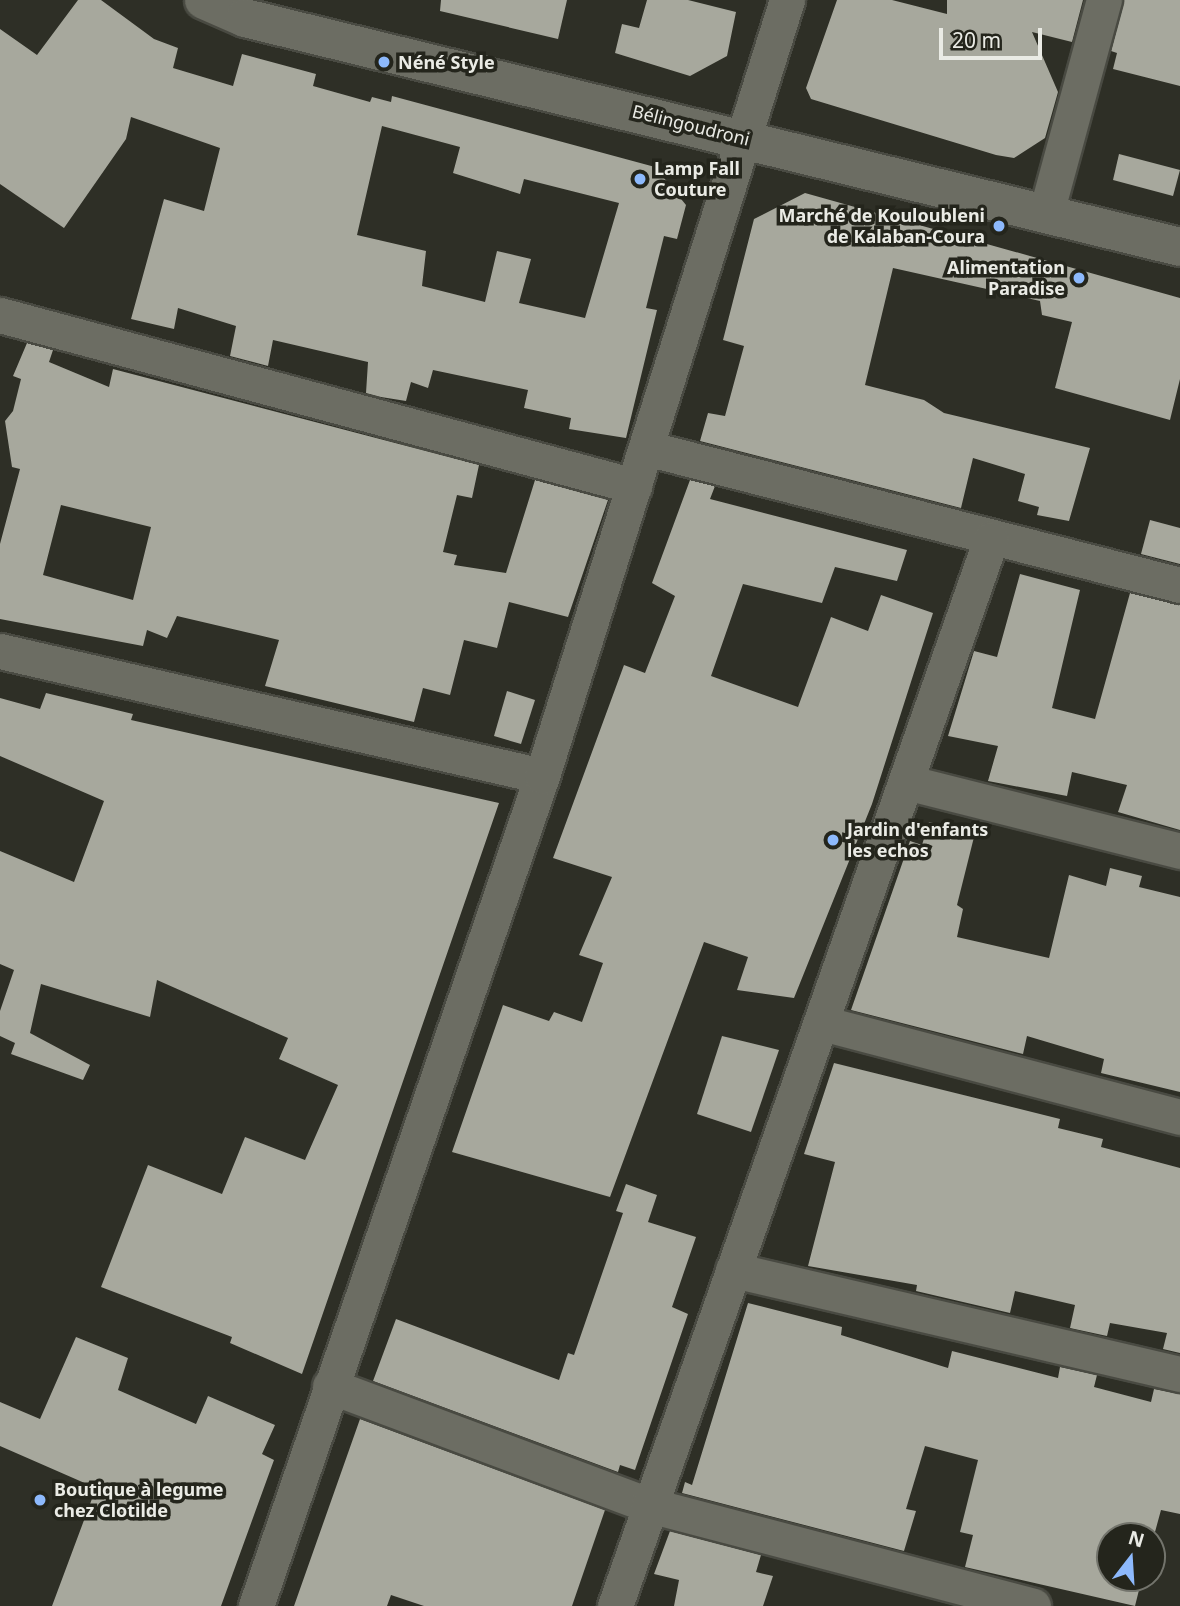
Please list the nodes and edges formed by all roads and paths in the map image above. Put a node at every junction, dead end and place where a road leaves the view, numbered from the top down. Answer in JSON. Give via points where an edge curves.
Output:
{"nodes":[{"id":1,"x":204,"y":0,"type":"edge"},
{"id":2,"x":787,"y":0,"type":"edge"},
{"id":3,"x":1104,"y":0,"type":"edge"},
{"id":4,"x":745,"y":138,"type":"junction"},
{"id":5,"x":1046,"y":213,"type":"junction"},
{"id":6,"x":1180,"y":247,"type":"edge"},
{"id":7,"x":0,"y":315,"type":"edge"},
{"id":8,"x":646,"y":448,"type":"junction"},
{"id":9,"x":635,"y":486,"type":"junction"},
{"id":10,"x":991,"y":539,"type":"junction"},
{"id":11,"x":1180,"y":585,"type":"edge"},
{"id":12,"x":0,"y":651,"type":"edge"},
{"id":13,"x":542,"y":776,"type":"junction"},
{"id":14,"x":906,"y":782,"type":"junction"},
{"id":15,"x":1180,"y":851,"type":"edge"},
{"id":16,"x":822,"y":1023,"type":"junction"},
{"id":17,"x":1180,"y":1117,"type":"edge"},
{"id":18,"x":733,"y":1270,"type":"junction"},
{"id":19,"x":1180,"y":1374,"type":"edge"},
{"id":20,"x":330,"y":1386,"type":"junction"},
{"id":21,"x":649,"y":1505,"type":"junction"},
{"id":22,"x":256,"y":1606,"type":"edge"},
{"id":23,"x":615,"y":1606,"type":"edge"},
{"id":24,"x":1032,"y":1606,"type":"edge"}],
"edges":[{"from":1,"to":4,"type":"street","name":"Bélingoudroni","via":[[245,18]]},
{"from":2,"to":4,"type":"street"},
{"from":3,"to":5,"type":"street"},
{"from":4,"to":5,"type":"street","name":"Bélingoudroni"},
{"from":4,"to":8,"type":"street"},
{"from":5,"to":6,"type":"street","name":"Bélingoudroni"},
{"from":7,"to":9,"type":"street"},
{"from":8,"to":9,"type":"street"},
{"from":8,"to":10,"type":"street"},
{"from":9,"to":13,"type":"street"},
{"from":10,"to":11,"type":"street"},
{"from":10,"to":14,"type":"street"},
{"from":12,"to":13,"type":"street"},
{"from":13,"to":20,"type":"street"},
{"from":14,"to":15,"type":"street"},
{"from":14,"to":16,"type":"street"},
{"from":16,"to":17,"type":"street"},
{"from":16,"to":18,"type":"street"},
{"from":18,"to":19,"type":"street"},
{"from":18,"to":21,"type":"street"},
{"from":20,"to":21,"type":"street"},
{"from":20,"to":22,"type":"street"},
{"from":21,"to":23,"type":"street"},
{"from":21,"to":24,"type":"street"}]}
